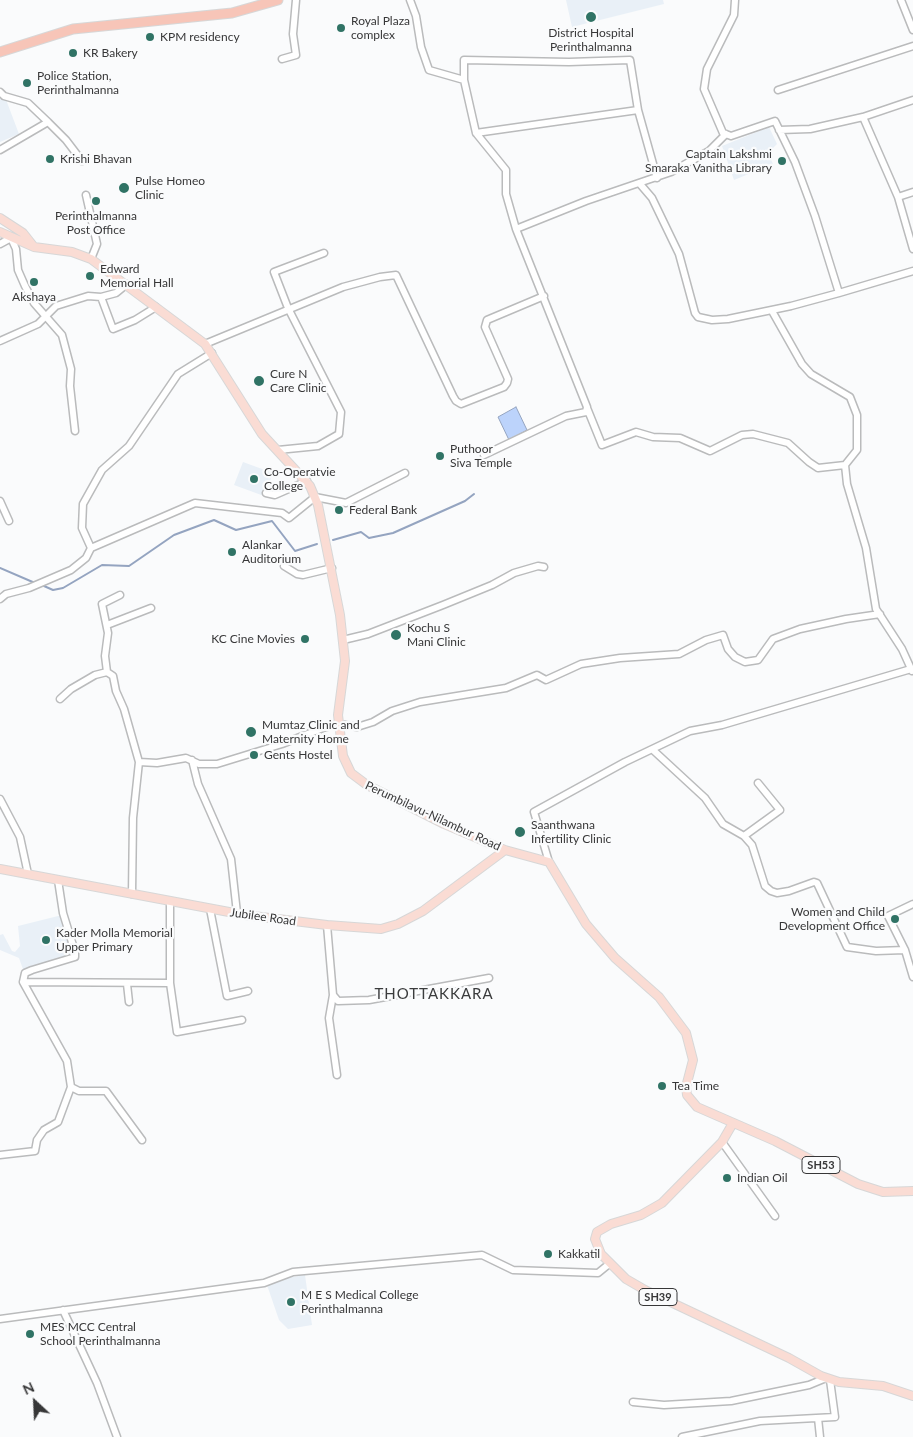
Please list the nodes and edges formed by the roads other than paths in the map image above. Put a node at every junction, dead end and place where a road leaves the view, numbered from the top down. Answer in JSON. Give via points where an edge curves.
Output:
{"nodes":[{"id":1,"x":278,"y":0,"type":"edge"},
{"id":2,"x":296,"y":0,"type":"edge"},
{"id":3,"x":410,"y":0,"type":"edge"},
{"id":4,"x":735,"y":0,"type":"edge"},
{"id":5,"x":902,"y":0,"type":"edge"},
{"id":6,"x":913,"y":30,"type":"edge"},
{"id":7,"x":913,"y":46,"type":"edge"},
{"id":8,"x":0,"y":52,"type":"edge"},
{"id":9,"x":282,"y":59,"type":"dead end"},
{"id":10,"x":464,"y":80,"type":"junction"},
{"id":11,"x":778,"y":90,"type":"dead end"},
{"id":12,"x":0,"y":92,"type":"edge"},
{"id":13,"x":913,"y":100,"type":"edge"},
{"id":14,"x":638,"y":110,"type":"junction"},
{"id":15,"x":864,"y":118,"type":"junction"},
{"id":16,"x":48,"y":122,"type":"junction"},
{"id":17,"x":779,"y":130,"type":"junction"},
{"id":18,"x":476,"y":133,"type":"junction"},
{"id":19,"x":726,"y":134,"type":"junction"},
{"id":20,"x":0,"y":150,"type":"edge"},
{"id":21,"x":82,"y":161,"type":"dead end"},
{"id":22,"x":657,"y":178,"type":"junction"},
{"id":23,"x":640,"y":184,"type":"junction"},
{"id":24,"x":913,"y":192,"type":"edge"},
{"id":25,"x":86,"y":195,"type":"dead end"},
{"id":26,"x":898,"y":197,"type":"junction"},
{"id":27,"x":0,"y":218,"type":"edge"},
{"id":28,"x":516,"y":229,"type":"junction"},
{"id":29,"x":0,"y":232,"type":"edge"},
{"id":30,"x":11,"y":238,"type":"junction"},
{"id":31,"x":0,"y":244,"type":"edge"},
{"id":32,"x":34,"y":246,"type":"junction"},
{"id":33,"x":913,"y":249,"type":"edge"},
{"id":34,"x":324,"y":253,"type":"dead end"},
{"id":35,"x":91,"y":259,"type":"junction"},
{"id":36,"x":913,"y":271,"type":"edge"},
{"id":37,"x":127,"y":284,"type":"junction"},
{"id":38,"x":839,"y":293,"type":"junction"},
{"id":39,"x":544,"y":296,"type":"junction"},
{"id":40,"x":100,"y":298,"type":"junction"},
{"id":41,"x":156,"y":307,"type":"junction"},
{"id":42,"x":288,"y":308,"type":"junction"},
{"id":43,"x":772,"y":310,"type":"junction"},
{"id":44,"x":46,"y":316,"type":"junction"},
{"id":45,"x":0,"y":341,"type":"edge"},
{"id":46,"x":205,"y":344,"type":"junction"},
{"id":47,"x":212,"y":353,"type":"junction"},
{"id":48,"x":587,"y":407,"type":"junction"},
{"id":49,"x":75,"y":431,"type":"dead end"},
{"id":50,"x":278,"y":450,"type":"junction"},
{"id":51,"x":484,"y":455,"type":"dead end"},
{"id":52,"x":845,"y":465,"type":"junction"},
{"id":53,"x":405,"y":473,"type":"dead end"},
{"id":54,"x":307,"y":481,"type":"junction"},
{"id":55,"x":266,"y":493,"type":"dead end"},
{"id":56,"x":315,"y":497,"type":"junction"},
{"id":57,"x":0,"y":501,"type":"edge"},
{"id":58,"x":9,"y":521,"type":"dead end"},
{"id":59,"x":91,"y":548,"type":"junction"},
{"id":60,"x":284,"y":566,"type":"dead end"},
{"id":61,"x":544,"y":567,"type":"dead end"},
{"id":62,"x":332,"y":568,"type":"junction"},
{"id":63,"x":120,"y":596,"type":"dead end"},
{"id":64,"x":0,"y":600,"type":"edge"},
{"id":65,"x":151,"y":608,"type":"dead end"},
{"id":66,"x":880,"y":614,"type":"junction"},
{"id":67,"x":107,"y":625,"type":"junction"},
{"id":68,"x":343,"y":640,"type":"junction"},
{"id":69,"x":912,"y":671,"type":"edge"},
{"id":70,"x":107,"y":672,"type":"junction"},
{"id":71,"x":60,"y":699,"type":"dead end"},
{"id":72,"x":339,"y":724,"type":"junction"},
{"id":73,"x":653,"y":750,"type":"junction"},
{"id":74,"x":192,"y":760,"type":"junction"},
{"id":75,"x":139,"y":762,"type":"junction"},
{"id":76,"x":758,"y":783,"type":"dead end"},
{"id":77,"x":0,"y":799,"type":"edge"},
{"id":78,"x":744,"y":836,"type":"junction"},
{"id":79,"x":505,"y":850,"type":"junction"},
{"id":80,"x":549,"y":862,"type":"junction"},
{"id":81,"x":0,"y":869,"type":"edge"},
{"id":82,"x":28,"y":874,"type":"junction"},
{"id":83,"x":58,"y":880,"type":"junction"},
{"id":84,"x":132,"y":894,"type":"junction"},
{"id":85,"x":170,"y":902,"type":"junction"},
{"id":86,"x":913,"y":904,"type":"edge"},
{"id":87,"x":210,"y":909,"type":"junction"},
{"id":88,"x":237,"y":913,"type":"junction"},
{"id":89,"x":327,"y":925,"type":"junction"},
{"id":90,"x":905,"y":950,"type":"junction"},
{"id":91,"x":913,"y":977,"type":"edge"},
{"id":92,"x":489,"y":978,"type":"dead end"},
{"id":93,"x":24,"y":982,"type":"junction"},
{"id":94,"x":170,"y":983,"type":"junction"},
{"id":95,"x":127,"y":984,"type":"junction"},
{"id":96,"x":248,"y":992,"type":"dead end"},
{"id":97,"x":332,"y":995,"type":"junction"},
{"id":98,"x":129,"y":1002,"type":"dead end"},
{"id":99,"x":242,"y":1020,"type":"dead end"},
{"id":100,"x":337,"y":1075,"type":"dead end"},
{"id":101,"x":71,"y":1086,"type":"junction"},
{"id":102,"x":733,"y":1123,"type":"junction"},
{"id":103,"x":142,"y":1140,"type":"dead end"},
{"id":104,"x":722,"y":1142,"type":"junction"},
{"id":105,"x":0,"y":1155,"type":"edge"},
{"id":106,"x":913,"y":1191,"type":"edge"},
{"id":107,"x":775,"y":1216,"type":"dead end"},
{"id":108,"x":609,"y":1264,"type":"junction"},
{"id":109,"x":63,"y":1310,"type":"junction"},
{"id":110,"x":0,"y":1319,"type":"edge"},
{"id":111,"x":828,"y":1379,"type":"junction"},
{"id":112,"x":913,"y":1396,"type":"edge"},
{"id":113,"x":633,"y":1402,"type":"dead end"},
{"id":114,"x":818,"y":1418,"type":"junction"},
{"id":115,"x":117,"y":1437,"type":"edge"},
{"id":116,"x":682,"y":1437,"type":"edge"},
{"id":117,"x":820,"y":1437,"type":"edge"}],
"edges":[{"from":1,"to":8,"type":"highway","via":[[232,13],[73,29]]},
{"from":2,"to":9,"type":"street","via":[[296,55]]},
{"from":3,"to":10,"type":"street","via":[[429,70]]},
{"from":4,"to":19,"type":"street","via":[[734,15],[707,69],[704,82],[708,99]]},
{"from":5,"to":6,"type":"street"},
{"from":7,"to":11,"type":"street"},
{"from":10,"to":14,"type":"street","via":[[464,60],[630,60]]},
{"from":10,"to":18,"type":"street"},
{"from":12,"to":16,"type":"street","via":[[28,103]]},
{"from":13,"to":15,"type":"street"},
{"from":14,"to":18,"type":"street"},
{"from":14,"to":22,"type":"street"},
{"from":15,"to":17,"type":"street","via":[[810,129]]},
{"from":15,"to":26,"type":"street"},
{"from":16,"to":20,"type":"street"},
{"from":16,"to":21,"type":"street"},
{"from":17,"to":19,"type":"street","via":[[775,121],[731,136]]},
{"from":17,"to":38,"type":"street","via":[[815,216]]},
{"from":18,"to":28,"type":"street","via":[[506,170],[506,194]]},
{"from":19,"to":22,"type":"street","via":[[709,151]]},
{"from":22,"to":23,"type":"street"},
{"from":23,"to":28,"type":"street","via":[[586,200]]},
{"from":23,"to":43,"type":"street","via":[[652,198],[679,254],[698,317],[712,320]]},
{"from":24,"to":26,"type":"street"},
{"from":25,"to":35,"type":"street","via":[[96,244]]},
{"from":26,"to":33,"type":"street"},
{"from":27,"to":32,"type":"main road"},
{"from":28,"to":39,"type":"street"},
{"from":29,"to":30,"type":"main road","name":"Perumbilavu-Nilambur Road"},
{"from":30,"to":31,"type":"street"},
{"from":30,"to":32,"type":"main road","name":"Perumbilavu-Nilambur Road"},
{"from":30,"to":44,"type":"street","via":[[21,278],[34,303]]},
{"from":32,"to":35,"type":"main road","name":"Perumbilavu-Nilambur Road","via":[[72,252]]},
{"from":34,"to":42,"type":"street","via":[[274,272]]},
{"from":35,"to":37,"type":"main road","name":"Perumbilavu-Nilambur Road"},
{"from":36,"to":38,"type":"street"},
{"from":37,"to":40,"type":"street","via":[[116,294]]},
{"from":37,"to":41,"type":"main road","name":"Perumbilavu-Nilambur Road"},
{"from":38,"to":43,"type":"street"},
{"from":39,"to":42,"type":"street","via":[[487,320],[484,326],[508,383],[462,404],[453,396],[396,275],[343,287]]},
{"from":39,"to":48,"type":"street"},
{"from":40,"to":41,"type":"street","via":[[113,329]]},
{"from":40,"to":44,"type":"street","via":[[74,299],[56,306]]},
{"from":41,"to":46,"type":"main road","name":"Perumbilavu-Nilambur Road"},
{"from":42,"to":46,"type":"street"},
{"from":42,"to":50,"type":"street","via":[[341,412],[339,434],[318,446]]},
{"from":43,"to":52,"type":"street","via":[[802,364],[811,374],[850,397],[857,415],[856,450]]},
{"from":44,"to":45,"type":"street","via":[[38,324]]},
{"from":44,"to":49,"type":"street","via":[[58,328],[68,350]]},
{"from":46,"to":47,"type":"main road","name":"Perumbilavu-Nilambur Road"},
{"from":47,"to":50,"type":"main road","name":"Perumbilavu-Nilambur Road","via":[[255,424]]},
{"from":47,"to":59,"type":"street","via":[[178,374],[129,446],[102,470],[83,504],[82,528]]},
{"from":48,"to":51,"type":"street","via":[[586,412],[566,416]]},
{"from":48,"to":52,"type":"street","via":[[602,445],[636,432],[653,437],[680,438],[710,451],[742,435],[753,434],[788,443],[818,468]]},
{"from":50,"to":54,"type":"main road","name":"Perumbilavu-Nilambur Road"},
{"from":52,"to":66,"type":"street"},
{"from":53,"to":56,"type":"street","via":[[346,503]]},
{"from":54,"to":55,"type":"street","via":[[278,494]]},
{"from":54,"to":56,"type":"main road","name":"Perumbilavu-Nilambur Road"},
{"from":56,"to":59,"type":"street","via":[[289,518],[282,513],[195,503]]},
{"from":56,"to":62,"type":"main road","name":"Perumbilavu-Nilambur Road"},
{"from":57,"to":58,"type":"street"},
{"from":59,"to":64,"type":"street","via":[[86,558],[71,570],[6,594]]},
{"from":60,"to":62,"type":"street","via":[[303,575]]},
{"from":61,"to":68,"type":"street","via":[[514,573],[492,585],[368,634]]},
{"from":62,"to":68,"type":"main road","name":"Perumbilavu-Nilambur Road"},
{"from":63,"to":67,"type":"street","via":[[102,604]]},
{"from":65,"to":67,"type":"street"},
{"from":66,"to":69,"type":"street"},
{"from":66,"to":72,"type":"street","via":[[800,629],[773,639],[758,660],[745,662],[735,658],[724,635],[679,654],[581,664],[546,680],[537,674],[506,688],[420,702],[357,727]]},
{"from":67,"to":70,"type":"street"},
{"from":68,"to":72,"type":"main road","name":"Perumbilavu-Nilambur Road","via":[[345,661]]},
{"from":69,"to":73,"type":"street","via":[[722,725],[690,731]]},
{"from":70,"to":71,"type":"street","via":[[95,675]]},
{"from":70,"to":75,"type":"street","via":[[113,676]]},
{"from":72,"to":74,"type":"street","via":[[227,762],[210,765]]},
{"from":72,"to":79,"type":"main road","name":"Perumbilavu-Nilambur Road","via":[[346,766],[357,780],[444,824]]},
{"from":73,"to":78,"type":"street","via":[[705,798],[723,824]]},
{"from":73,"to":80,"type":"street","via":[[534,812]]},
{"from":74,"to":75,"type":"street"},
{"from":74,"to":88,"type":"street","via":[[198,784],[231,859]]},
{"from":75,"to":84,"type":"street","via":[[133,818]]},
{"from":76,"to":78,"type":"street","via":[[780,810]]},
{"from":77,"to":82,"type":"street","via":[[20,837]]},
{"from":78,"to":90,"type":"street","via":[[752,845],[765,886],[771,891],[778,893],[817,883],[847,947]]},
{"from":79,"to":80,"type":"main road","name":"Perumbilavu-Nilambur Road"},
{"from":79,"to":89,"type":"main road","name":"Jubilee Road","via":[[423,911],[398,924],[381,929]]},
{"from":80,"to":102,"type":"main road","via":[[586,924],[615,958],[659,997],[686,1033],[693,1060],[686,1087],[691,1101],[697,1107]]},
{"from":81,"to":82,"type":"main road","name":"Jubilee Road"},
{"from":82,"to":83,"type":"main road","name":"Jubilee Road"},
{"from":83,"to":84,"type":"main road","name":"Jubilee Road"},
{"from":83,"to":93,"type":"street","via":[[75,957],[25,973]]},
{"from":84,"to":85,"type":"main road","name":"Jubilee Road"},
{"from":85,"to":87,"type":"main road","name":"Jubilee Road"},
{"from":85,"to":94,"type":"street"},
{"from":86,"to":90,"type":"street","via":[[888,916]]},
{"from":87,"to":88,"type":"main road","name":"Jubilee Road"},
{"from":87,"to":96,"type":"street","via":[[227,996]]},
{"from":88,"to":89,"type":"main road","name":"Jubilee Road"},
{"from":89,"to":97,"type":"street"},
{"from":90,"to":91,"type":"street"},
{"from":92,"to":97,"type":"street","via":[[368,1000],[338,1001]]},
{"from":93,"to":95,"type":"street"},
{"from":93,"to":101,"type":"street","via":[[67,1061]]},
{"from":94,"to":95,"type":"street"},
{"from":94,"to":99,"type":"street","via":[[177,1032]]},
{"from":95,"to":98,"type":"street"},
{"from":97,"to":100,"type":"street","via":[[329,1018]]},
{"from":101,"to":103,"type":"street","via":[[79,1091],[106,1090]]},
{"from":101,"to":105,"type":"street","via":[[58,1122],[44,1130],[35,1151]]},
{"from":102,"to":104,"type":"main road","number":"SH39"},
{"from":102,"to":106,"type":"main road","number":"SH53","via":[[776,1141],[858,1184],[884,1192]]},
{"from":104,"to":107,"type":"street"},
{"from":104,"to":108,"type":"main road","number":"SH39","via":[[656,1207],[597,1232],[596,1246]]},
{"from":108,"to":109,"type":"street","via":[[598,1273],[513,1270],[482,1255],[294,1272],[264,1283]]},
{"from":108,"to":111,"type":"main road","number":"SH39","via":[[626,1279],[657,1296]]},
{"from":109,"to":110,"type":"street"},
{"from":109,"to":115,"type":"street","via":[[97,1383]]},
{"from":111,"to":112,"type":"main road","number":"SH39","via":[[883,1386]]},
{"from":111,"to":113,"type":"street","via":[[731,1401],[664,1405]]},
{"from":111,"to":114,"type":"street","via":[[835,1417]]},
{"from":114,"to":116,"type":"street","via":[[760,1421]]},
{"from":114,"to":117,"type":"street"}]}
